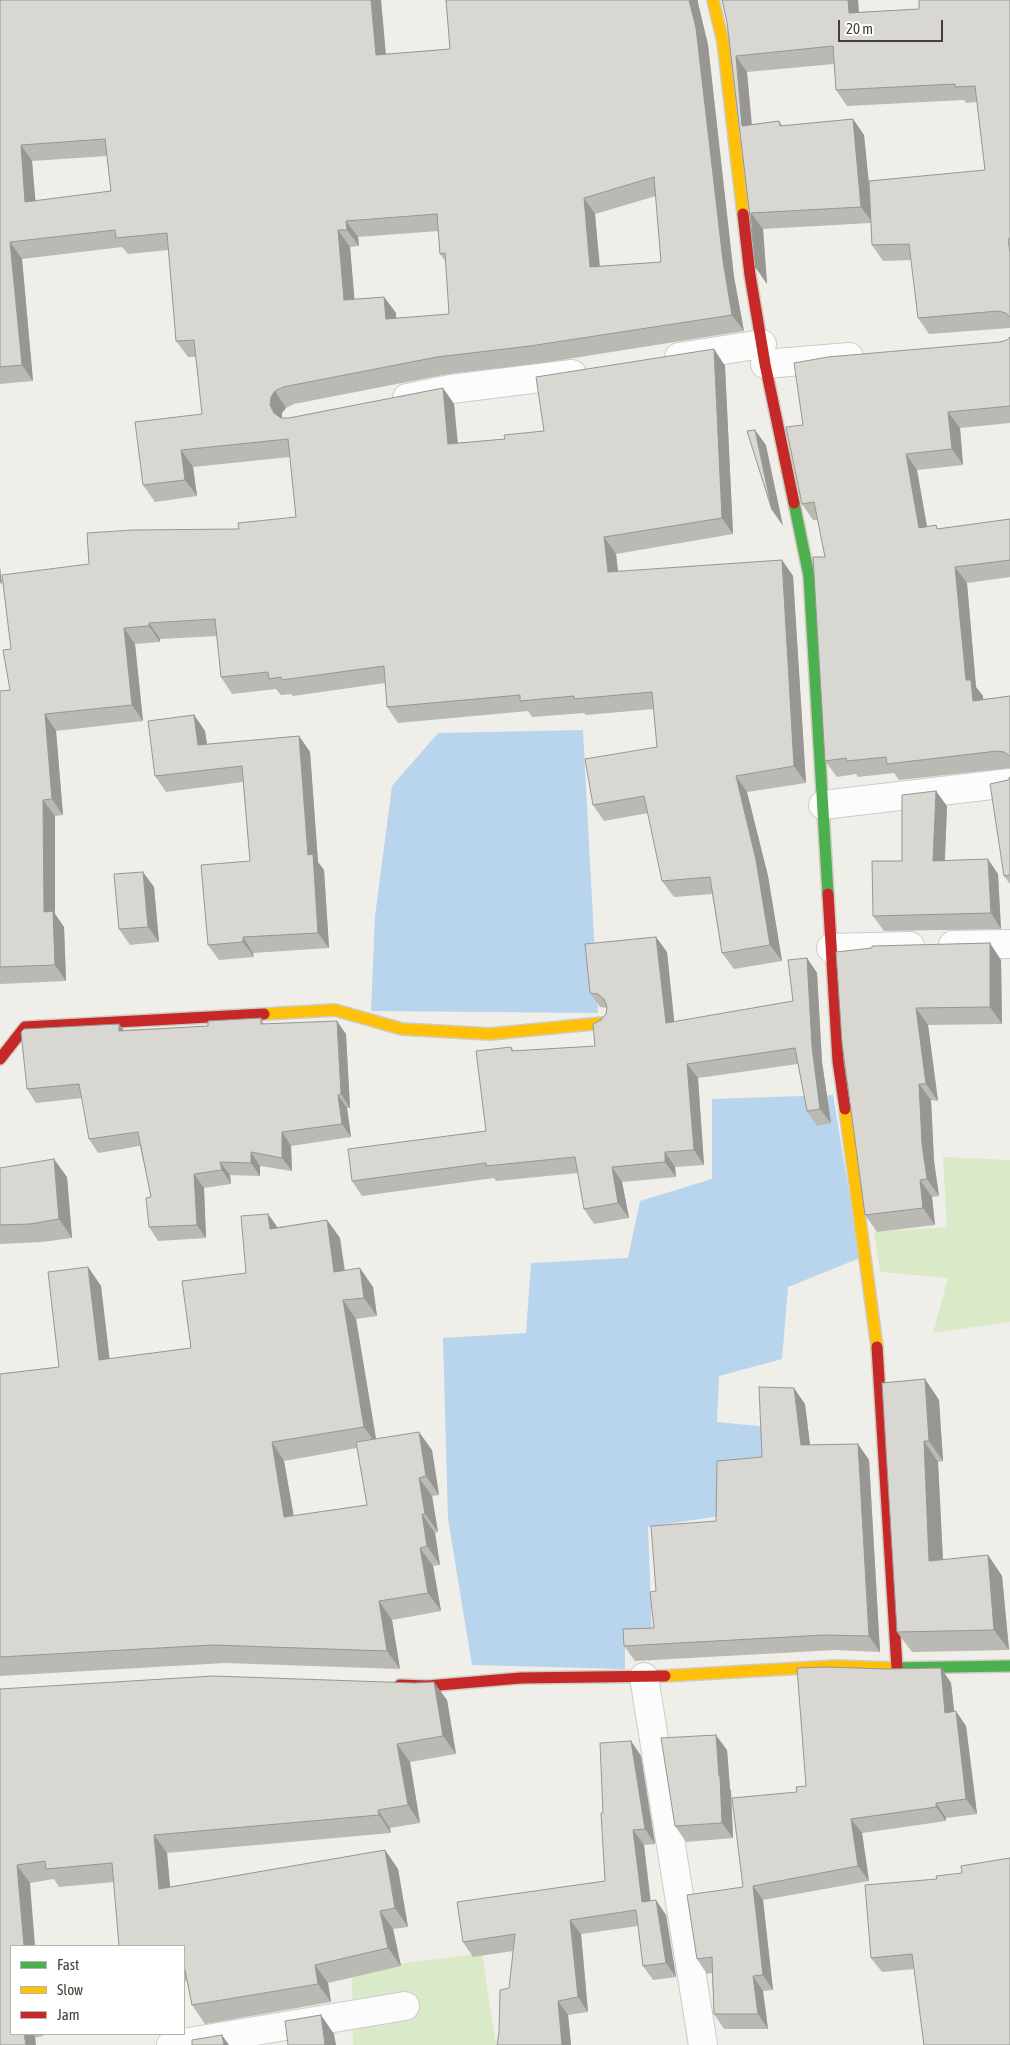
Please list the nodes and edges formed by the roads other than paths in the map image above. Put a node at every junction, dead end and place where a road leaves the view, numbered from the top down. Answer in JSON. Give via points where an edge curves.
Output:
{"nodes":[{"id":1,"x":713,"y":0,"type":"edge"},
{"id":2,"x":764,"y":354,"type":"junction"},
{"id":3,"x":873,"y":355,"type":"edge"},
{"id":4,"x":658,"y":360,"type":"edge"},
{"id":5,"x":592,"y":370,"type":"edge"},
{"id":6,"x":384,"y":402,"type":"edge"},
{"id":7,"x":1010,"y":783,"type":"edge"},
{"id":8,"x":823,"y":805,"type":"junction"},
{"id":9,"x":1010,"y":944,"type":"edge"},
{"id":10,"x":831,"y":948,"type":"junction"},
{"id":11,"x":602,"y":1023,"type":"edge"},
{"id":12,"x":0,"y":1059,"type":"edge"},
{"id":13,"x":1010,"y":1666,"type":"edge"},
{"id":14,"x":897,"y":1668,"type":"junction"},
{"id":15,"x":644,"y":1677,"type":"junction"},
{"id":16,"x":388,"y":1684,"type":"edge"},
{"id":17,"x":405,"y":2006,"type":"dead end"},
{"id":18,"x":171,"y":2045,"type":"edge"},
{"id":19,"x":703,"y":2045,"type":"edge"}],
"edges":[{"from":1,"to":2,"type":"street","via":[[723,42],[750,276]]},
{"from":2,"to":3,"type":"street"},
{"from":2,"to":4,"type":"street"},
{"from":2,"to":8,"type":"street","via":[[808,576]]},
{"from":5,"to":6,"type":"street","via":[[451,389]]},
{"from":7,"to":8,"type":"street"},
{"from":8,"to":10,"type":"street"},
{"from":9,"to":10,"type":"street"},
{"from":10,"to":14,"type":"street","via":[[838,1061],[878,1357]]},
{"from":11,"to":12,"type":"street","via":[[490,1034],[402,1028],[335,1010],[25,1027]]},
{"from":13,"to":14,"type":"street"},
{"from":14,"to":15,"type":"street","via":[[836,1666]]},
{"from":15,"to":16,"type":"street","via":[[522,1678],[427,1686]]},
{"from":15,"to":19,"type":"street"},
{"from":17,"to":18,"type":"street"}]}
